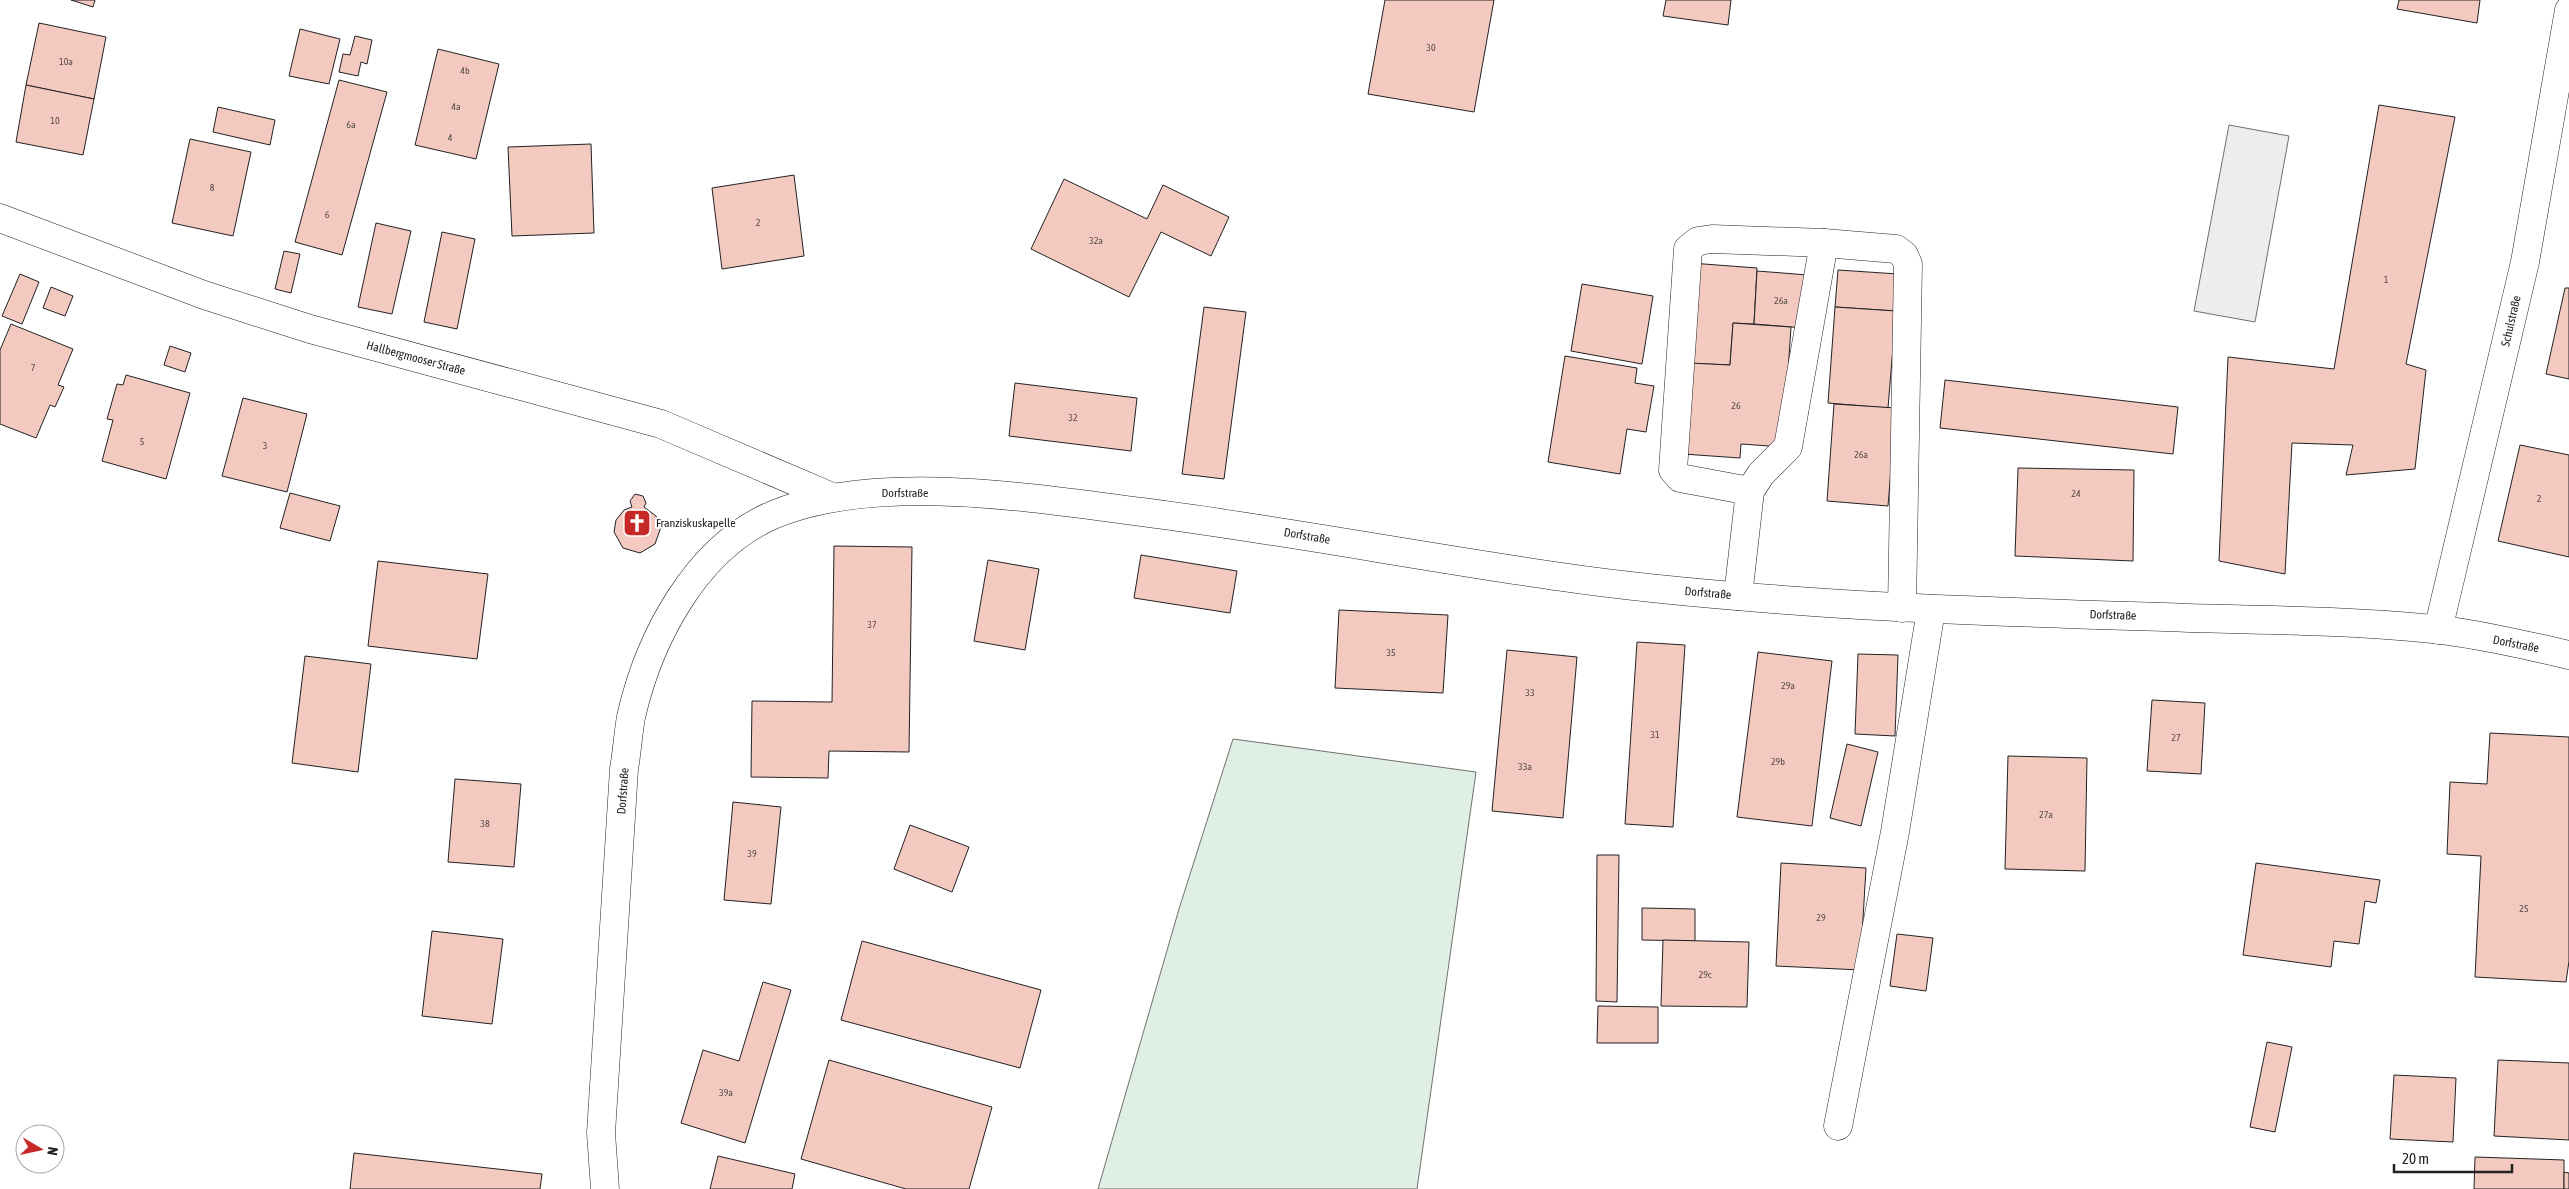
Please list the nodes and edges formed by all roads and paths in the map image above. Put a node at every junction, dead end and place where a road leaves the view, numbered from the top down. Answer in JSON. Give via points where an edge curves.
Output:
{"nodes":[{"id":1,"x":2569,"y":10,"type":"edge"},
{"id":2,"x":0,"y":218,"type":"edge"},
{"id":3,"x":1824,"y":243,"type":"junction"},
{"id":4,"x":1750,"y":491,"type":"junction"},
{"id":5,"x":832,"y":497,"type":"junction"},
{"id":6,"x":1738,"y":596,"type":"junction"},
{"id":7,"x":1902,"y":608,"type":"junction"},
{"id":8,"x":1931,"y":610,"type":"junction"},
{"id":9,"x":2438,"y":630,"type":"junction"},
{"id":10,"x":2569,"y":655,"type":"edge"},
{"id":11,"x":1838,"y":1126,"type":"dead end"},
{"id":12,"x":605,"y":1189,"type":"edge"}],
"edges":[{"from":1,"to":9,"type":"street","name":"Schulstraße","via":[[2525,262]]},
{"from":2,"to":5,"type":"street","name":"Hallbergmooser Straße","via":[[194,291],[302,326],[661,424]]},
{"from":3,"to":4,"type":"street","via":[[1788,448],[1761,474]]},
{"from":3,"to":4,"type":"street","via":[[1712,239],[1698,241],[1688,249],[1672,470],[1680,478]]},
{"from":3,"to":7,"type":"street","via":[[1896,249],[1904,254],[1908,264]]},
{"from":4,"to":6,"type":"street"},
{"from":5,"to":6,"type":"street","name":"Dorfstraße","via":[[897,491],[1079,504],[1258,527],[1561,577]]},
{"from":5,"to":12,"type":"street","name":"Dorfstraße","via":[[769,516],[732,539],[708,560],[672,610],[632,716],[624,769],[601,1133]]},
{"from":6,"to":7,"type":"street","name":"Dorfstraße"},
{"from":7,"to":8,"type":"street","name":"Dorfstraße"},
{"from":8,"to":9,"type":"street","name":"Dorfstraße","via":[[2297,621]]},
{"from":8,"to":11,"type":"street","via":[[1895,832]]},
{"from":9,"to":10,"type":"street","name":"Dorfstraße"}]}
